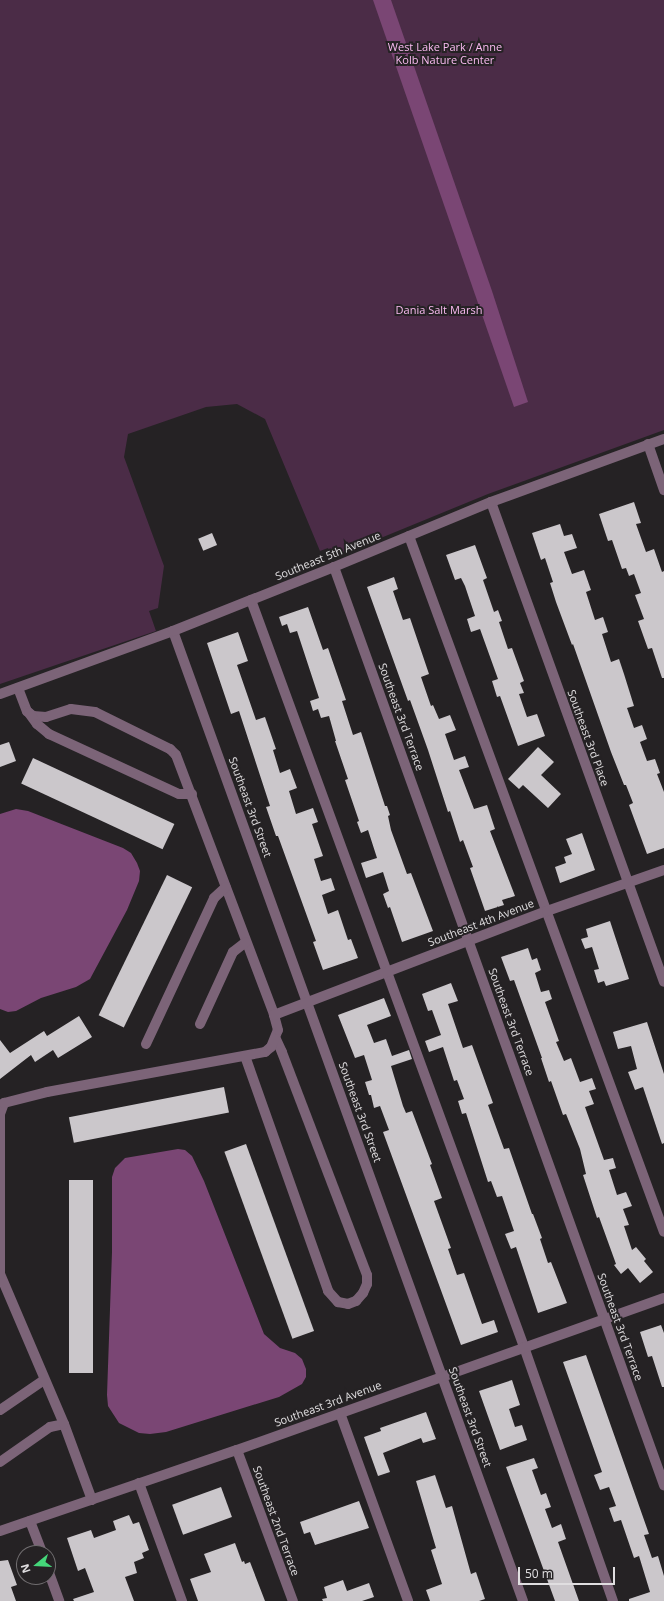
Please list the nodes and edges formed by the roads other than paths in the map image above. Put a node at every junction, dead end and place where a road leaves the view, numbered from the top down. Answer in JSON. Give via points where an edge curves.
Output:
{"nodes":[{"id":1,"x":664,"y":439,"type":"edge"},
{"id":2,"x":648,"y":444,"type":"junction"},
{"id":3,"x":664,"y":490,"type":"edge"},
{"id":4,"x":490,"y":502,"type":"junction"},
{"id":5,"x":409,"y":536,"type":"junction"},
{"id":6,"x":334,"y":567,"type":"junction"},
{"id":7,"x":251,"y":600,"type":"junction"},
{"id":8,"x":173,"y":631,"type":"junction"},
{"id":9,"x":18,"y":688,"type":"junction"},
{"id":10,"x":0,"y":694,"type":"edge"},
{"id":11,"x":28,"y":711,"type":"junction"},
{"id":12,"x":192,"y":794,"type":"junction"},
{"id":13,"x":664,"y":870,"type":"edge"},
{"id":14,"x":627,"y":883,"type":"junction"},
{"id":15,"x":226,"y":887,"type":"junction"},
{"id":16,"x":547,"y":911,"type":"junction"},
{"id":17,"x":468,"y":940,"type":"junction"},
{"id":18,"x":246,"y":942,"type":"junction"},
{"id":19,"x":387,"y":971,"type":"junction"},
{"id":20,"x":664,"y":982,"type":"edge"},
{"id":21,"x":308,"y":1002,"type":"junction"},
{"id":22,"x":274,"y":1015,"type":"junction"},
{"id":23,"x":200,"y":1024,"type":"dead end"},
{"id":24,"x":276,"y":1039,"type":"junction"},
{"id":25,"x":146,"y":1044,"type":"dead end"},
{"id":26,"x":245,"y":1056,"type":"junction"},
{"id":27,"x":664,"y":1232,"type":"edge"},
{"id":28,"x":0,"y":1273,"type":"edge"},
{"id":29,"x":664,"y":1298,"type":"edge"},
{"id":30,"x":605,"y":1320,"type":"junction"},
{"id":31,"x":524,"y":1347,"type":"junction"},
{"id":32,"x":442,"y":1376,"type":"junction"},
{"id":33,"x":44,"y":1380,"type":"junction"},
{"id":34,"x":0,"y":1410,"type":"edge"},
{"id":35,"x":340,"y":1412,"type":"junction"},
{"id":36,"x":64,"y":1424,"type":"junction"},
{"id":37,"x":237,"y":1450,"type":"junction"},
{"id":38,"x":0,"y":1462,"type":"edge"},
{"id":39,"x":139,"y":1483,"type":"junction"},
{"id":40,"x":664,"y":1485,"type":"edge"},
{"id":41,"x":92,"y":1500,"type":"junction"},
{"id":42,"x":30,"y":1521,"type":"junction"},
{"id":43,"x":0,"y":1531,"type":"edge"},
{"id":44,"x":39,"y":1545,"type":"edge"},
{"id":45,"x":53,"y":1585,"type":"edge"},
{"id":46,"x":59,"y":1601,"type":"edge"},
{"id":47,"x":182,"y":1601,"type":"edge"},
{"id":48,"x":293,"y":1601,"type":"edge"},
{"id":49,"x":408,"y":1601,"type":"edge"},
{"id":50,"x":523,"y":1601,"type":"edge"},
{"id":51,"x":613,"y":1601,"type":"edge"}],
"edges":[{"from":1,"to":2,"type":"street","name":"Southeast 5th Avenue"},
{"from":2,"to":3,"type":"street"},
{"from":2,"to":4,"type":"street","name":"Southeast 5th Avenue"},
{"from":4,"to":5,"type":"street","name":"Southeast 5th Avenue"},
{"from":4,"to":14,"type":"street","name":"Southeast 3rd Place"},
{"from":5,"to":6,"type":"street","name":"Southeast 5th Avenue"},
{"from":5,"to":16,"type":"street"},
{"from":6,"to":7,"type":"street","name":"Southeast 5th Avenue"},
{"from":6,"to":17,"type":"street","name":"Southeast 3rd Terrace"},
{"from":7,"to":8,"type":"street","name":"Southeast 5th Avenue"},
{"from":7,"to":19,"type":"street"},
{"from":8,"to":9,"type":"street","name":"Southeast 5th Avenue"},
{"from":8,"to":21,"type":"street","name":"Southeast 3rd Street"},
{"from":9,"to":10,"type":"street","name":"Southeast 5th Avenue"},
{"from":9,"to":11,"type":"street"},
{"from":11,"to":12,"type":"street","via":[[37,724],[49,734],[179,794]]},
{"from":11,"to":12,"type":"street","via":[[38,717],[71,709],[95,712],[170,749],[176,755]]},
{"from":12,"to":15,"type":"street"},
{"from":13,"to":14,"type":"street","name":"Southeast 4th Avenue"},
{"from":14,"to":16,"type":"street","name":"Southeast 4th Avenue"},
{"from":14,"to":20,"type":"street","name":"Southeast 3rd Place"},
{"from":15,"to":18,"type":"street"},
{"from":15,"to":25,"type":"street","via":[[214,898]]},
{"from":16,"to":17,"type":"street","name":"Southeast 4th Avenue"},
{"from":16,"to":27,"type":"street"},
{"from":17,"to":19,"type":"street","name":"Southeast 4th Avenue"},
{"from":17,"to":30,"type":"street","name":"Southeast 3rd Terrace"},
{"from":18,"to":22,"type":"street"},
{"from":18,"to":23,"type":"street","via":[[233,952]]},
{"from":19,"to":21,"type":"street","name":"Southeast 4th Avenue"},
{"from":19,"to":31,"type":"street"},
{"from":21,"to":22,"type":"street","name":"Southeast 4th Avenue"},
{"from":21,"to":32,"type":"street","name":"Southeast 3rd Street"},
{"from":22,"to":24,"type":"street","via":[[278,1030]]},
{"from":24,"to":26,"type":"street","via":[[265,1052]]},
{"from":24,"to":26,"type":"street","via":[[367,1275],[365,1289],[356,1301],[348,1304],[338,1302],[328,1291]]},
{"from":26,"to":28,"type":"street","via":[[47,1092],[4,1103],[0,1114]]},
{"from":28,"to":33,"type":"street"},
{"from":29,"to":30,"type":"street","name":"Southeast 3rd Avenue"},
{"from":30,"to":31,"type":"street","name":"Southeast 3rd Avenue"},
{"from":30,"to":40,"type":"street","name":"Southeast 3rd Terrace"},
{"from":31,"to":32,"type":"street","name":"Southeast 3rd Avenue"},
{"from":31,"to":51,"type":"street"},
{"from":32,"to":35,"type":"street","name":"Southeast 3rd Avenue"},
{"from":32,"to":50,"type":"street","name":"Southeast 3rd Street"},
{"from":33,"to":34,"type":"street"},
{"from":33,"to":36,"type":"street"},
{"from":35,"to":37,"type":"street","name":"Southeast 3rd Avenue"},
{"from":35,"to":49,"type":"street"},
{"from":36,"to":38,"type":"street","via":[[50,1427]]},
{"from":36,"to":41,"type":"street"},
{"from":37,"to":39,"type":"street","name":"Southeast 3rd Avenue"},
{"from":37,"to":48,"type":"street","name":"Southeast 2nd Terrace"},
{"from":39,"to":41,"type":"street","name":"Southeast 3rd Avenue"},
{"from":39,"to":47,"type":"street"},
{"from":41,"to":42,"type":"street","name":"Southeast 3rd Avenue"},
{"from":42,"to":43,"type":"street","name":"Southeast 3rd Avenue"},
{"from":42,"to":44,"type":"street"},
{"from":45,"to":46,"type":"street"}]}
